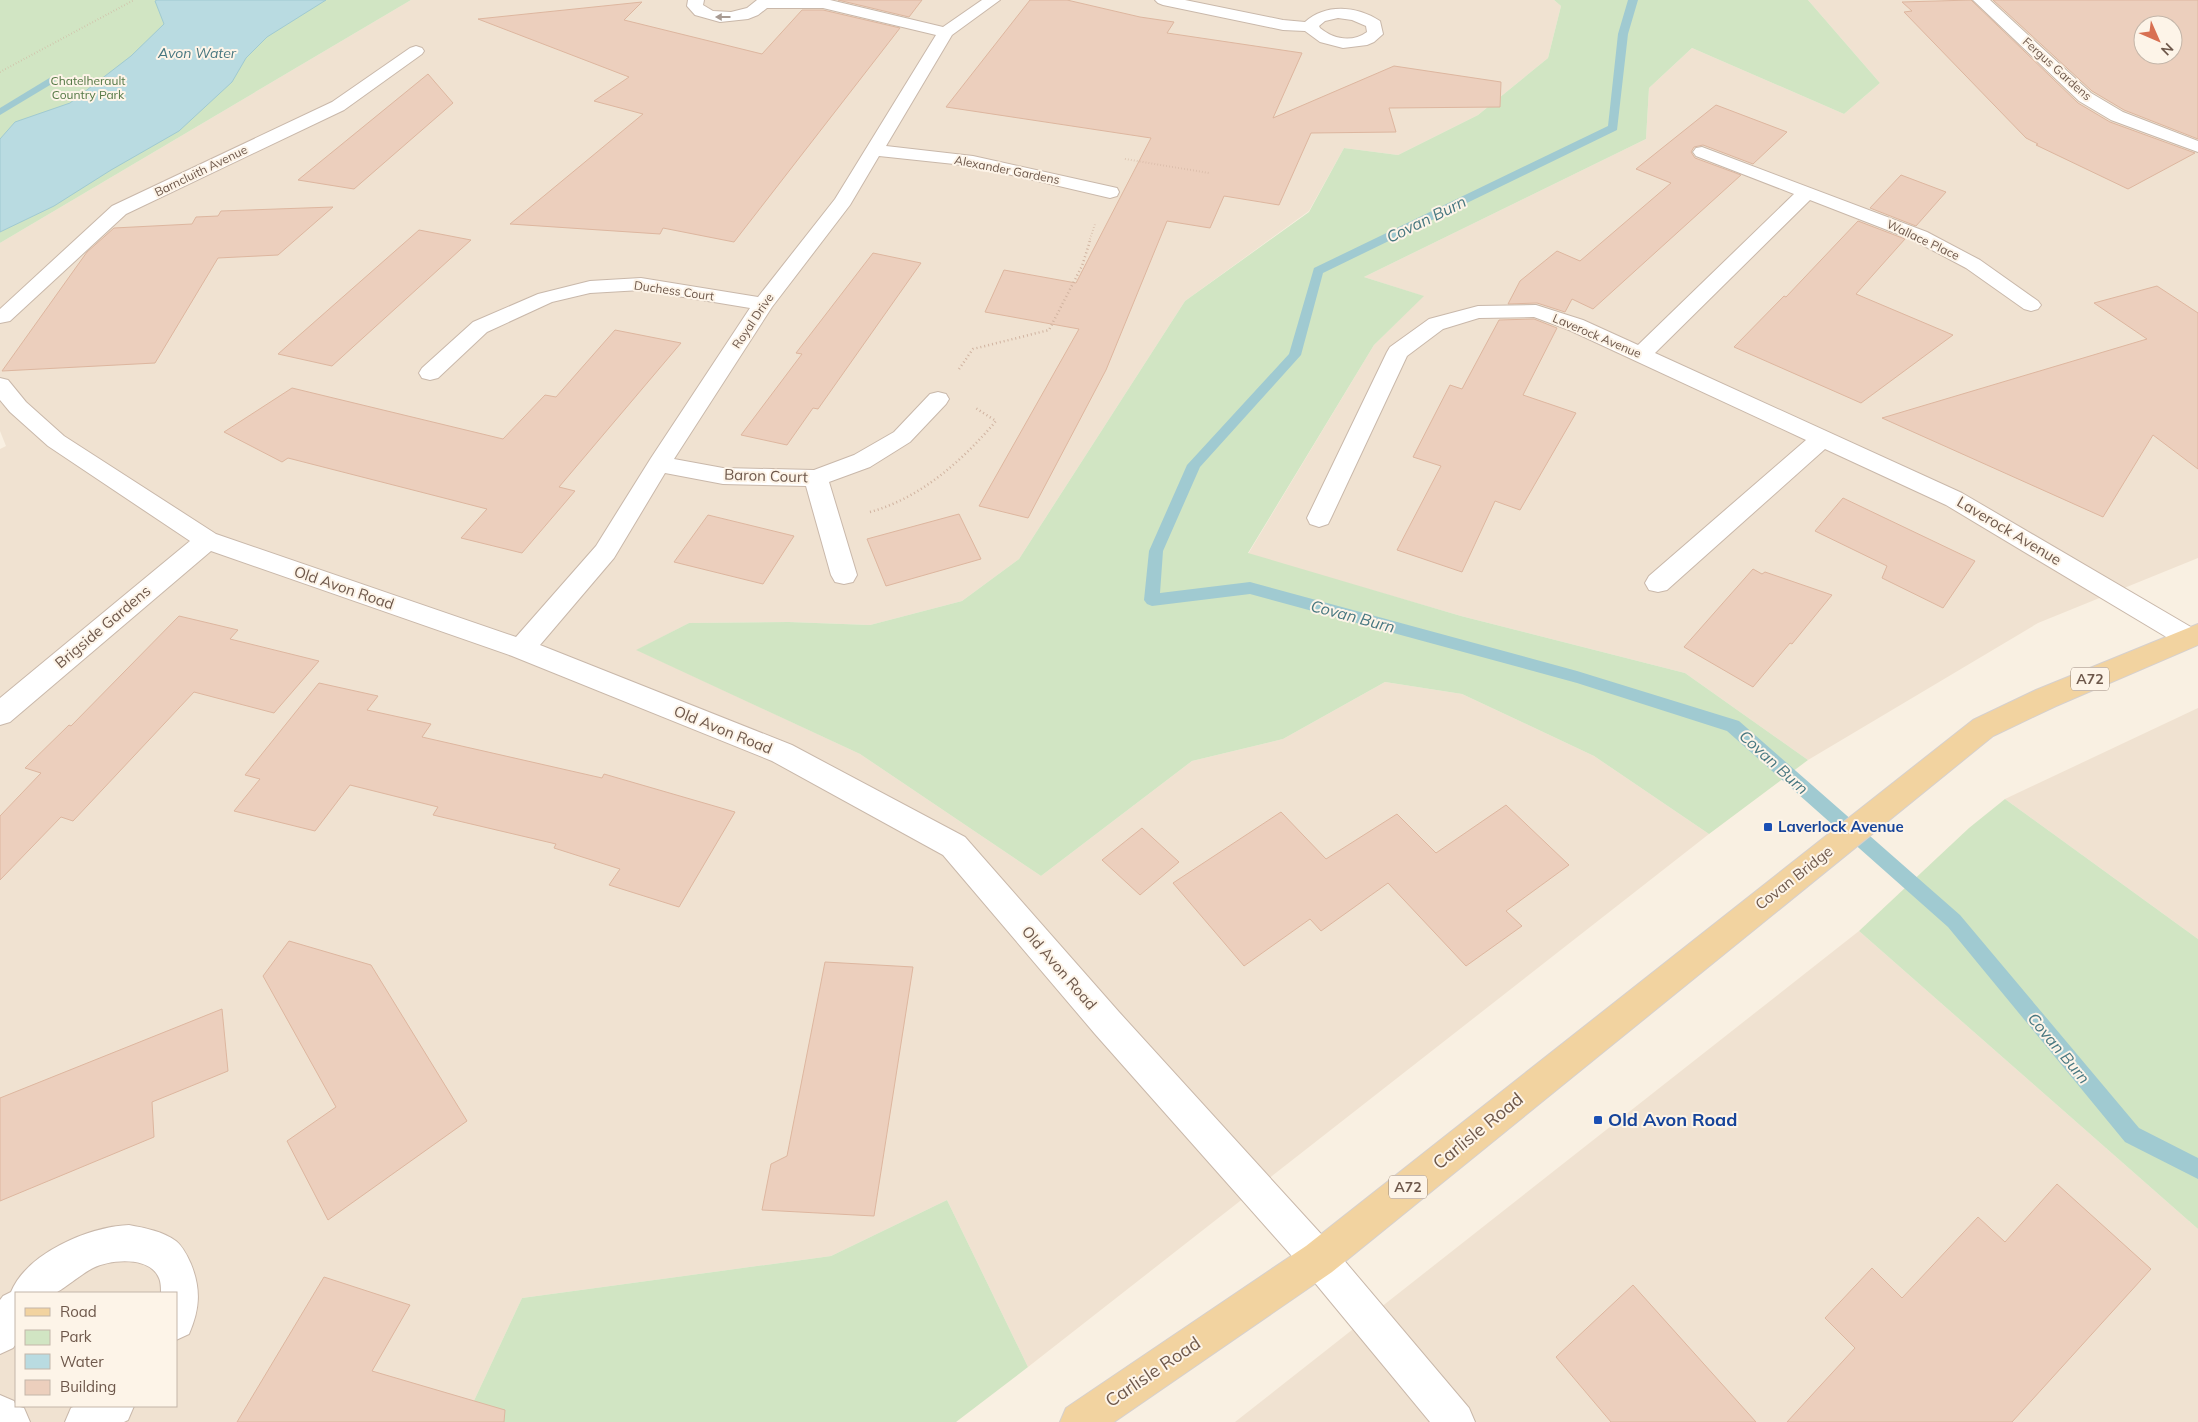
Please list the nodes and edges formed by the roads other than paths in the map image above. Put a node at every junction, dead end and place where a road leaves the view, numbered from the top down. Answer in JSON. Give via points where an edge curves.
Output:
{"nodes":[{"id":1,"x":696,"y":0,"type":"edge"},
{"id":2,"x":992,"y":0,"type":"edge"},
{"id":3,"x":1163,"y":0,"type":"edge"},
{"id":4,"x":1981,"y":0,"type":"edge"},
{"id":5,"x":764,"y":1,"type":"edge"},
{"id":6,"x":1312,"y":27,"type":"dead end"},
{"id":7,"x":946,"y":32,"type":"junction"},
{"id":8,"x":416,"y":51,"type":"dead end"},
{"id":9,"x":2198,"y":147,"type":"edge"},
{"id":10,"x":874,"y":150,"type":"junction"},
{"id":11,"x":1702,"y":152,"type":"dead end"},
{"id":12,"x":1110,"y":192,"type":"road end"},
{"id":13,"x":1807,"y":192,"type":"junction"},
{"id":14,"x":763,"y":304,"type":"junction"},
{"id":15,"x":2031,"y":304,"type":"dead end"},
{"id":16,"x":1,"y":318,"type":"edge"},
{"id":17,"x":1641,"y":355,"type":"junction"},
{"id":18,"x":430,"y":373,"type":"dead end"},
{"id":19,"x":0,"y":385,"type":"edge"},
{"id":20,"x":938,"y":399,"type":"road end"},
{"id":21,"x":1823,"y":438,"type":"junction"},
{"id":22,"x":659,"y":464,"type":"junction"},
{"id":23,"x":816,"y":478,"type":"junction"},
{"id":24,"x":1319,"y":518,"type":"dead end"},
{"id":25,"x":207,"y":540,"type":"junction"},
{"id":26,"x":844,"y":575,"type":"dead end"},
{"id":27,"x":1658,"y":583,"type":"dead end"},
{"id":28,"x":2192,"y":636,"type":"edge"},
{"id":29,"x":521,"y":649,"type":"junction"},
{"id":30,"x":0,"y":714,"type":"edge"},
{"id":31,"x":1724,"y":934,"type":"joint"},
{"id":32,"x":1319,"y":1259,"type":"junction"},
{"id":33,"x":30,"y":1292,"type":"edge"},
{"id":34,"x":178,"y":1304,"type":"edge"},
{"id":35,"x":15,"y":1311,"type":"edge"},
{"id":36,"x":0,"y":1335,"type":"edge"},
{"id":37,"x":112,"y":1407,"type":"edge"},
{"id":38,"x":0,"y":1414,"type":"edge"},
{"id":39,"x":10,"y":1422,"type":"edge"},
{"id":40,"x":85,"y":1422,"type":"edge"},
{"id":41,"x":1080,"y":1422,"type":"edge"},
{"id":42,"x":1455,"y":1422,"type":"edge"}],
"edges":[{"from":5,"to":1,"type":"street","one_way":true,"via":[[750,12],[727,17],[705,14],[695,6]]},
{"from":2,"to":7,"type":"street","name":"Royal Drive"},
{"from":3,"to":6,"type":"street","via":[[1283,25]]},
{"from":4,"to":9,"type":"street","name":"Fergus Gardens","via":[[2085,97],[2117,116]]},
{"from":5,"to":7,"type":"street","via":[[823,3]]},
{"from":7,"to":10,"type":"street","name":"Royal Drive"},
{"from":8,"to":16,"type":"street","name":"Barncluith Avenue","via":[[338,106],[119,210]]},
{"from":10,"to":12,"type":"street","name":"Alexander Gardens","via":[[973,161]]},
{"from":10,"to":14,"type":"street","name":"Royal Drive","via":[[843,201]]},
{"from":11,"to":13,"type":"street","name":"Wallace Place"},
{"from":13,"to":15,"type":"street","name":"Wallace Place","via":[[1920,236],[1973,264]]},
{"from":13,"to":17,"type":"street"},
{"from":14,"to":18,"type":"street","name":"Duchess Court","via":[[642,284],[590,287],[545,298],[480,327]]},
{"from":14,"to":22,"type":"street","name":"Royal Drive"},
{"from":17,"to":21,"type":"street","name":"Laverock Avenue"},
{"from":17,"to":24,"type":"street","name":"Laverock Avenue","via":[[1576,325],[1536,311],[1478,312],[1436,324],[1398,352]]},
{"from":19,"to":25,"type":"street","name":"Old Avon Road","via":[[18,407],[56,441]]},
{"from":20,"to":23,"type":"street","name":"Baron Court","via":[[902,437],[862,461]]},
{"from":21,"to":27,"type":"street"},
{"from":21,"to":28,"type":"street","name":"Laverock Avenue","via":[[1954,499]]},
{"from":22,"to":23,"type":"street","name":"Baron Court","via":[[723,476]]},
{"from":22,"to":29,"type":"street","name":"Royal Drive","via":[[605,552]]},
{"from":23,"to":26,"type":"street"},
{"from":25,"to":29,"type":"street","name":"Old Avon Road"},
{"from":25,"to":30,"type":"street","name":"Brigside Gardens"},
{"from":28,"to":31,"type":"main road","name":"Covan Bridge","number":"A72","via":[[1983,728]]},
{"from":29,"to":32,"type":"street","name":"Old Avon Road","via":[[782,753],[954,846],[1107,1023]]},
{"from":31,"to":32,"type":"main road","name":"Carlisle Road","number":"A72"},
{"from":32,"to":41,"type":"main road","name":"Carlisle Road","number":"A72"},
{"from":32,"to":42,"type":"street","name":"Old Avon Road"},
{"from":33,"to":34,"type":"street","via":[[48,1274],[77,1256],[107,1245],[135,1243],[158,1249],[174,1265],[180,1288]]},
{"from":35,"to":36,"type":"street"},
{"from":37,"to":40,"type":"street"},
{"from":38,"to":39,"type":"street"}]}
